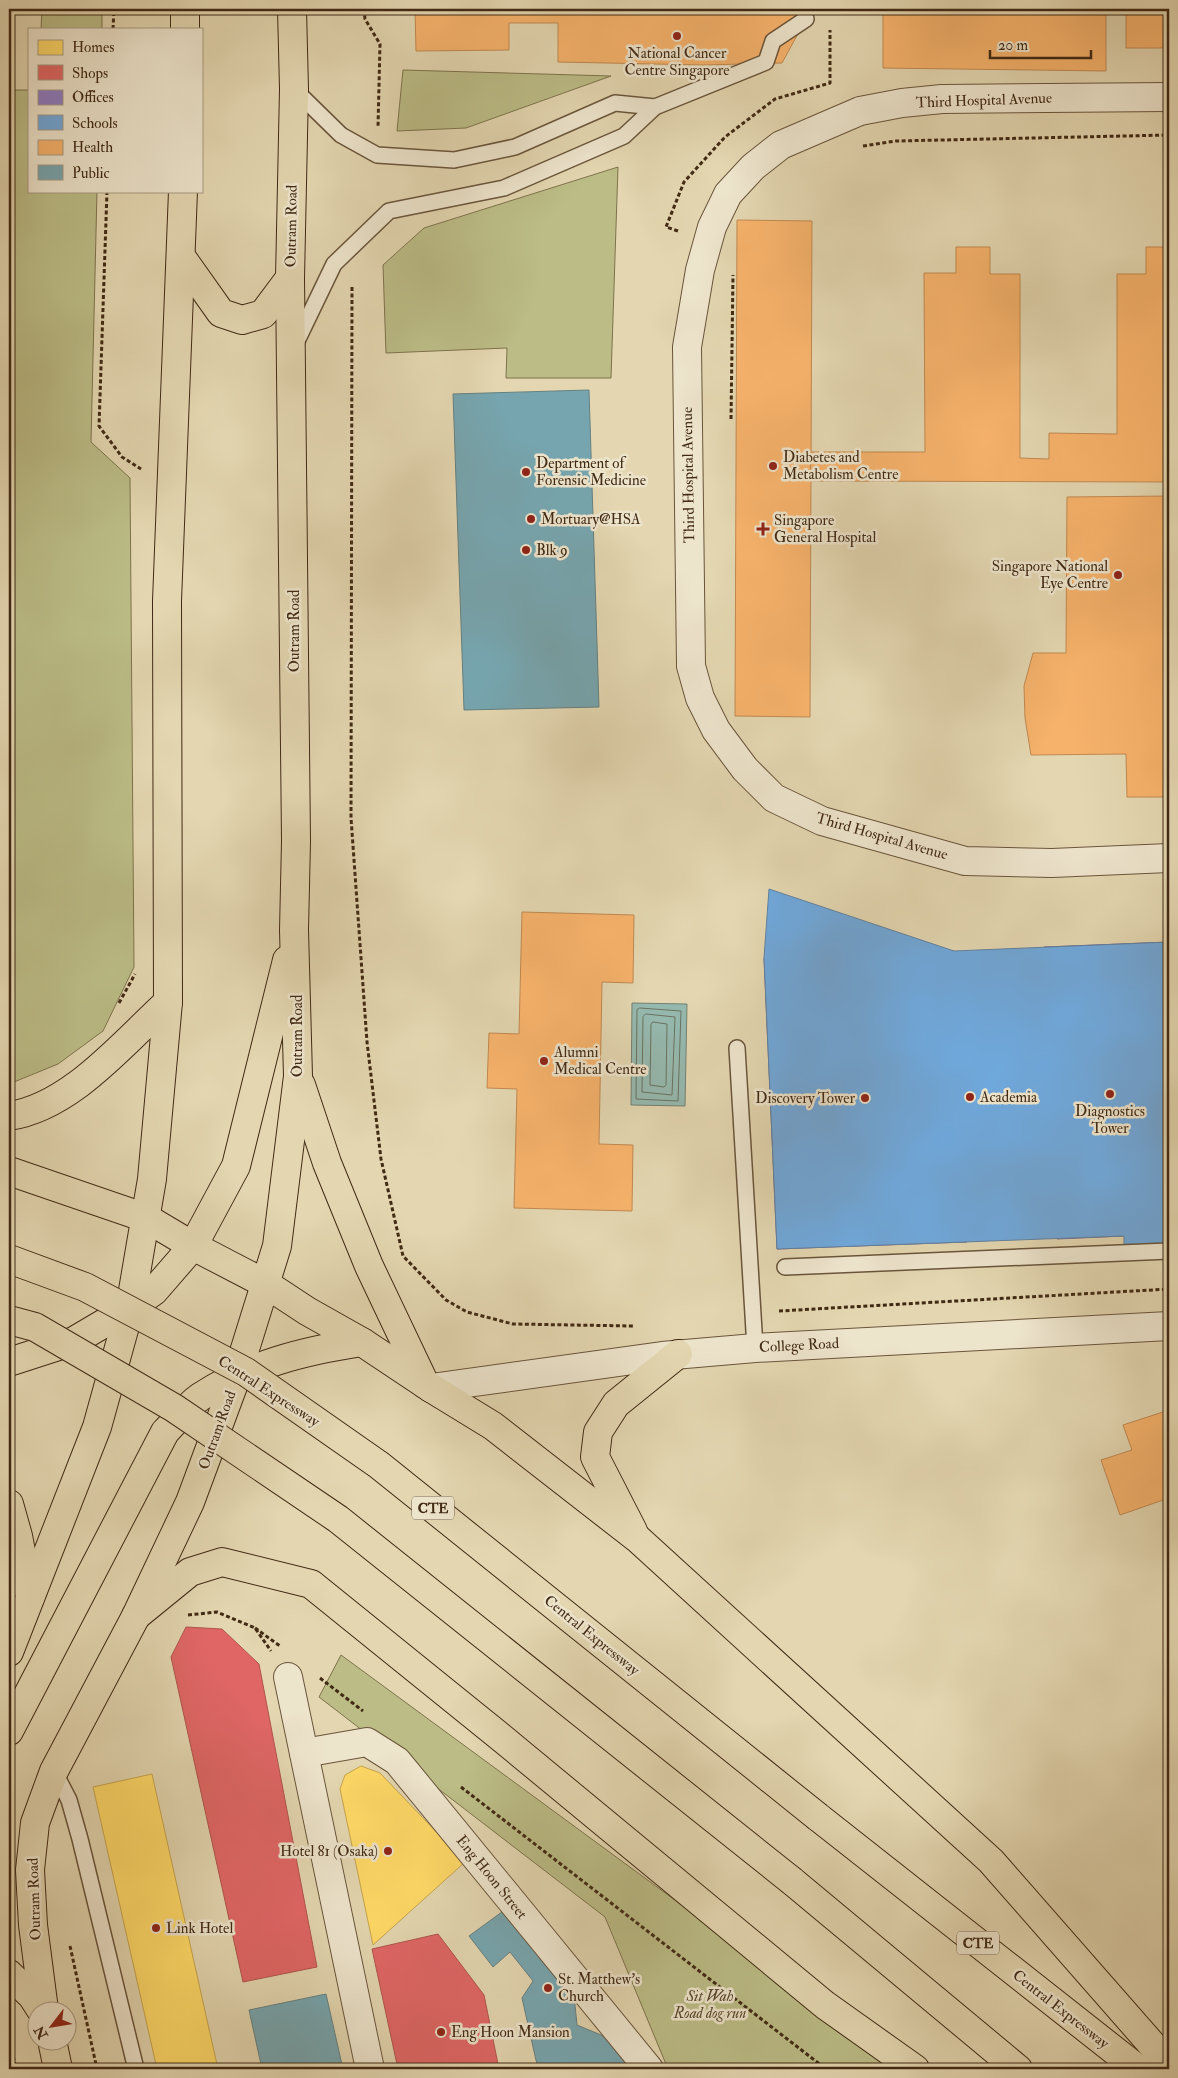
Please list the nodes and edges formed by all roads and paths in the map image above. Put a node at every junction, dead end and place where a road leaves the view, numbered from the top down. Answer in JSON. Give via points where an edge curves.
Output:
{"nodes":[{"id":1,"x":114,"y":9,"type":"edge"},
{"id":2,"x":186,"y":9,"type":"edge"},
{"id":3,"x":292,"y":9,"type":"edge"},
{"id":4,"x":364,"y":9,"type":"edge"},
{"id":5,"x":806,"y":19,"type":"dead end"},
{"id":6,"x":113,"y":28,"type":"edge"},
{"id":7,"x":185,"y":28,"type":"edge"},
{"id":8,"x":294,"y":89,"type":"junction"},
{"id":9,"x":1169,"y":98,"type":"edge"},
{"id":10,"x":655,"y":107,"type":"junction"},
{"id":11,"x":1169,"y":135,"type":"edge"},
{"id":12,"x":859,"y":146,"type":"dead end"},
{"id":13,"x":377,"y":155,"type":"junction"},
{"id":14,"x":107,"y":192,"type":"edge"},
{"id":15,"x":183,"y":192,"type":"edge"},
{"id":16,"x":182,"y":258,"type":"junction"},
{"id":17,"x":733,"y":268,"type":"dead end"},
{"id":18,"x":290,"y":278,"type":"junction"},
{"id":19,"x":355,"y":280,"type":"dead end"},
{"id":20,"x":292,"y":351,"type":"junction"},
{"id":21,"x":731,"y":419,"type":"dead end"},
{"id":22,"x":141,"y":478,"type":"dead end"},
{"id":23,"x":1169,"y":858,"type":"edge"},
{"id":24,"x":294,"y":930,"type":"junction"},
{"id":25,"x":138,"y":970,"type":"dead end"},
{"id":26,"x":168,"y":1002,"type":"junction"},
{"id":27,"x":116,"y":1008,"type":"dead end"},
{"id":28,"x":737,"y":1048,"type":"dead end"},
{"id":29,"x":298,"y":1076,"type":"junction"},
{"id":30,"x":9,"y":1116,"type":"edge"},
{"id":31,"x":9,"y":1171,"type":"edge"},
{"id":32,"x":146,"y":1218,"type":"junction"},
{"id":33,"x":193,"y":1246,"type":"junction"},
{"id":34,"x":1169,"y":1251,"type":"edge"},
{"id":35,"x":403,"y":1256,"type":"dead end"},
{"id":36,"x":9,"y":1259,"type":"edge"},
{"id":37,"x":785,"y":1267,"type":"dead end"},
{"id":38,"x":266,"y":1284,"type":"junction"},
{"id":39,"x":130,"y":1308,"type":"junction"},
{"id":40,"x":9,"y":1320,"type":"edge"},
{"id":41,"x":1169,"y":1326,"type":"edge"},
{"id":42,"x":362,"y":1342,"type":"junction"},
{"id":43,"x":755,"y":1348,"type":"junction"},
{"id":44,"x":678,"y":1354,"type":"junction"},
{"id":45,"x":9,"y":1362,"type":"edge"},
{"id":46,"x":236,"y":1378,"type":"junction"},
{"id":47,"x":428,"y":1386,"type":"junction"},
{"id":48,"x":9,"y":1504,"type":"edge"},
{"id":49,"x":638,"y":1539,"type":"junction"},
{"id":50,"x":30,"y":1599,"type":"junction"},
{"id":51,"x":182,"y":1615,"type":"dead end"},
{"id":52,"x":136,"y":1616,"type":"junction"},
{"id":53,"x":255,"y":1628,"type":"junction"},
{"id":54,"x":9,"y":1652,"type":"edge"},
{"id":55,"x":287,"y":1664,"type":"junction"},
{"id":56,"x":318,"y":1676,"type":"dead end"},
{"id":57,"x":365,"y":1712,"type":"dead end"},
{"id":58,"x":9,"y":1731,"type":"edge"},
{"id":59,"x":304,"y":1753,"type":"junction"},
{"id":60,"x":54,"y":1771,"type":"junction"},
{"id":61,"x":458,"y":1785,"type":"dead end"},
{"id":62,"x":68,"y":1939,"type":"dead end"},
{"id":63,"x":9,"y":1974,"type":"edge"},
{"id":64,"x":34,"y":2000,"type":"edge"},
{"id":65,"x":43,"y":2000,"type":"edge"},
{"id":66,"x":9,"y":2037,"type":"edge"},
{"id":67,"x":54,"y":2050,"type":"edge"},
{"id":68,"x":1169,"y":2064,"type":"edge"},
{"id":69,"x":16,"y":2069,"type":"edge"},
{"id":70,"x":58,"y":2069,"type":"edge"},
{"id":71,"x":97,"y":2069,"type":"edge"},
{"id":72,"x":136,"y":2069,"type":"edge"},
{"id":73,"x":370,"y":2069,"type":"edge"},
{"id":74,"x":649,"y":2069,"type":"edge"},
{"id":75,"x":826,"y":2069,"type":"edge"},
{"id":76,"x":915,"y":2069,"type":"edge"},
{"id":77,"x":1018,"y":2069,"type":"edge"},
{"id":78,"x":1138,"y":2069,"type":"edge"}],
"edges":[{"from":1,"to":6,"type":"path"},
{"from":2,"to":7,"type":"main road"},
{"from":3,"to":8,"type":"main road","name":"Outram Road"},
{"from":4,"to":13,"type":"path","via":[[365,18],[380,44]]},
{"from":5,"to":10,"type":"lane","via":[[773,41],[766,62]]},
{"from":8,"to":13,"type":"lane","via":[[341,135]]},
{"from":8,"to":18,"type":"main road","name":"Outram Road"},
{"from":9,"to":23,"type":"street","name":"Third Hospital Avenue","via":[[942,99],[902,103],[860,111],[781,145],[753,167],[728,194],[716,219],[700,270],[687,346],[691,666],[700,698],[716,730],[745,769],[774,798],[822,822],[965,860],[1052,863]]},
{"from":10,"to":13,"type":"lane","via":[[615,103],[515,146],[454,160]]},
{"from":10,"to":20,"type":"lane","via":[[624,136],[504,188],[389,211],[334,264]]},
{"from":11,"to":12,"type":"path","via":[[896,141]]},
{"from":14,"to":22,"type":"path","via":[[99,426],[122,457],[141,468]]},
{"from":15,"to":16,"type":"main road"},
{"from":16,"to":18,"type":"main road","via":[[221,313],[242,320],[263,314]]},
{"from":16,"to":26,"type":"main road","via":[[167,601]]},
{"from":17,"to":21,"type":"path"},
{"from":18,"to":20,"type":"main road","name":"Outram Road"},
{"from":19,"to":35,"type":"path","via":[[352,286],[351,818],[366,1042],[381,1159]]},
{"from":20,"to":24,"type":"main road","name":"Outram Road"},
{"from":24,"to":29,"type":"main road","name":"Outram Road"},
{"from":24,"to":33,"type":"main road","via":[[236,1166]]},
{"from":25,"to":27,"type":"path"},
{"from":26,"to":30,"type":"main road","via":[[71,1092],[44,1106]]},
{"from":26,"to":32,"type":"main road"},
{"from":28,"to":43,"type":"lane"},
{"from":29,"to":38,"type":"main road","name":"Outram Road","via":[[277,1246]]},
{"from":29,"to":47,"type":"main road","via":[[327,1163],[369,1266]]},
{"from":31,"to":32,"type":"main road"},
{"from":32,"to":33,"type":"main road"},
{"from":32,"to":39,"type":"main road"},
{"from":33,"to":38,"type":"main road"},
{"from":33,"to":39,"type":"main road","via":[[154,1291]]},
{"from":34,"to":37,"type":"lane"},
{"from":36,"to":78,"type":"main road","name":"Central Expressway","number":"CTE","bridge":true,"via":[[85,1288],[254,1378],[387,1471]]},
{"from":38,"to":42,"type":"main road"},
{"from":38,"to":46,"type":"main road","name":"Outram Road"},
{"from":39,"to":45,"type":"main road","via":[[74,1341]]},
{"from":39,"to":50,"type":"main road","via":[[97,1427]]},
{"from":40,"to":77,"type":"main road","bridge":true,"via":[[35,1327],[174,1408],[338,1519],[792,1880]]},
{"from":41,"to":43,"type":"street","name":"College Road"},
{"from":42,"to":46,"type":"main road","via":[[307,1351],[258,1366]]},
{"from":42,"to":47,"type":"main road"},
{"from":43,"to":44,"type":"street","name":"College Road"},
{"from":44,"to":47,"type":"street","name":"College Road"},
{"from":44,"to":49,"type":"main road","via":[[616,1404],[598,1432],[595,1456]]},
{"from":46,"to":52,"type":"main road","name":"Outram Road","via":[[190,1502]]},
{"from":46,"to":58,"type":"main road","via":[[199,1398],[164,1432]]},
{"from":47,"to":49,"type":"main road","via":[[493,1426]]},
{"from":48,"to":50,"type":"main road"},
{"from":49,"to":68,"type":"main road","via":[[991,1861]]},
{"from":50,"to":54,"type":"main road"},
{"from":51,"to":53,"type":"path","via":[[217,1612]]},
{"from":52,"to":60,"type":"main road","name":"Outram Road"},
{"from":52,"to":76,"type":"main road","via":[[190,1572],[222,1562],[310,1584],[825,2005]]},
{"from":53,"to":55,"type":"path"},
{"from":53,"to":55,"type":"path"},
{"from":55,"to":59,"type":"street"},
{"from":56,"to":57,"type":"path"},
{"from":59,"to":73,"type":"street"},
{"from":59,"to":74,"type":"street","name":"Eng Hoon Street","via":[[367,1742],[397,1762]]},
{"from":60,"to":65,"type":"main road","name":"Outram Road","via":[[35,1823],[30,1870]]},
{"from":60,"to":72,"type":"lane","via":[[69,1800],[80,1839]]},
{"from":61,"to":75,"type":"path"},
{"from":62,"to":71,"type":"path"},
{"from":63,"to":64,"type":"main road"},
{"from":66,"to":69,"type":"path"},
{"from":67,"to":70,"type":"main road"}]}
